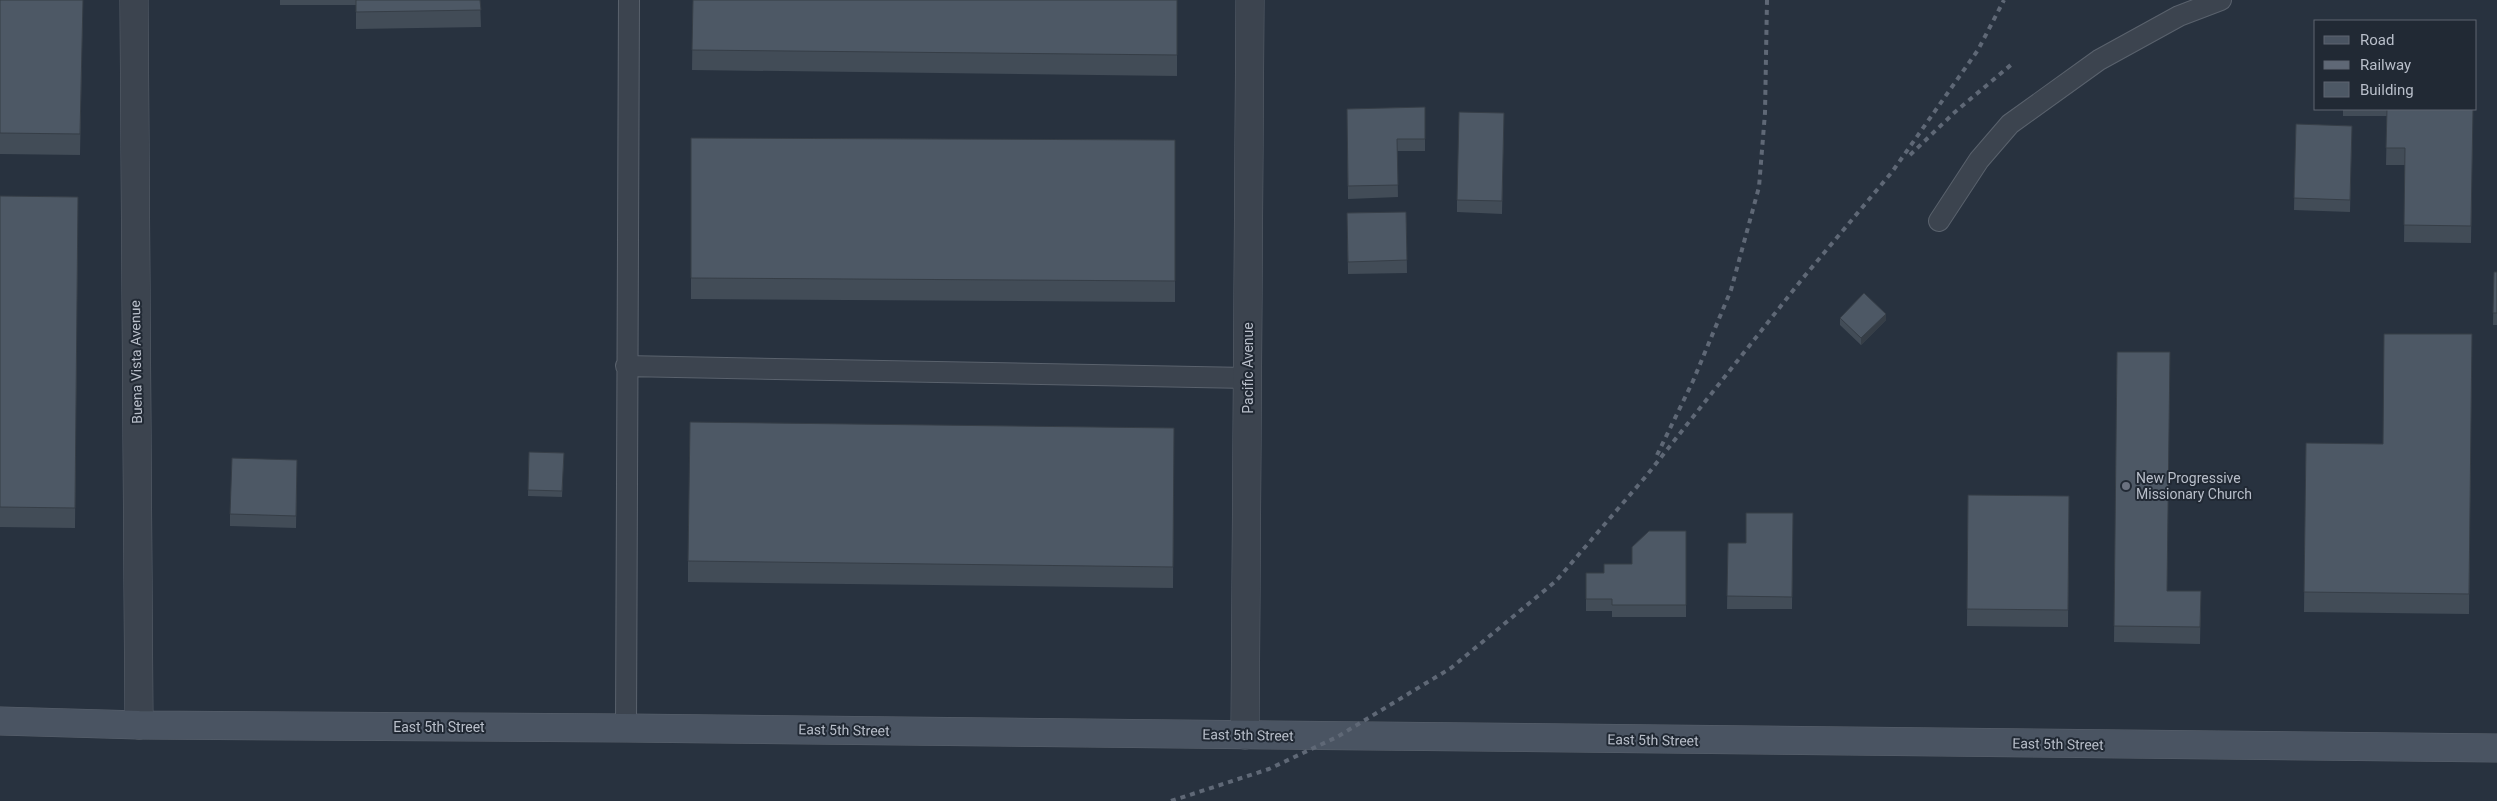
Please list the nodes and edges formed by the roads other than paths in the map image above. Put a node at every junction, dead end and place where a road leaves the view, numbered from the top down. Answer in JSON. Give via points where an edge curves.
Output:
{"nodes":[{"id":1,"x":134,"y":0,"type":"edge"},
{"id":2,"x":629,"y":0,"type":"edge"},
{"id":3,"x":1250,"y":0,"type":"edge"},
{"id":4,"x":2221,"y":0,"type":"edge"},
{"id":5,"x":1939,"y":221,"type":"dead end"},
{"id":6,"x":626,"y":366,"type":"junction"},
{"id":7,"x":1248,"y":378,"type":"junction"},
{"id":8,"x":0,"y":721,"type":"edge"},
{"id":9,"x":139,"y":725,"type":"junction"},
{"id":10,"x":626,"y":728,"type":"junction"},
{"id":11,"x":1245,"y":735,"type":"junction"},
{"id":12,"x":2497,"y":748,"type":"edge"}],
"edges":[{"from":1,"to":9,"type":"street","name":"Buena Vista Avenue"},
{"from":2,"to":6,"type":"lane"},
{"from":3,"to":7,"type":"street","name":"Pacific Avenue"},
{"from":4,"to":5,"type":"lane","via":[[2179,16],[2099,60],[2010,124],[1979,160]]},
{"from":6,"to":7,"type":"lane"},
{"from":6,"to":10,"type":"lane"},
{"from":7,"to":11,"type":"street","name":"Pacific Avenue"},
{"from":8,"to":9,"type":"main road","name":"East 5th Street"},
{"from":9,"to":10,"type":"main road","name":"East 5th Street"},
{"from":10,"to":11,"type":"main road","name":"East 5th Street"},
{"from":11,"to":12,"type":"main road","name":"East 5th Street"}]}
